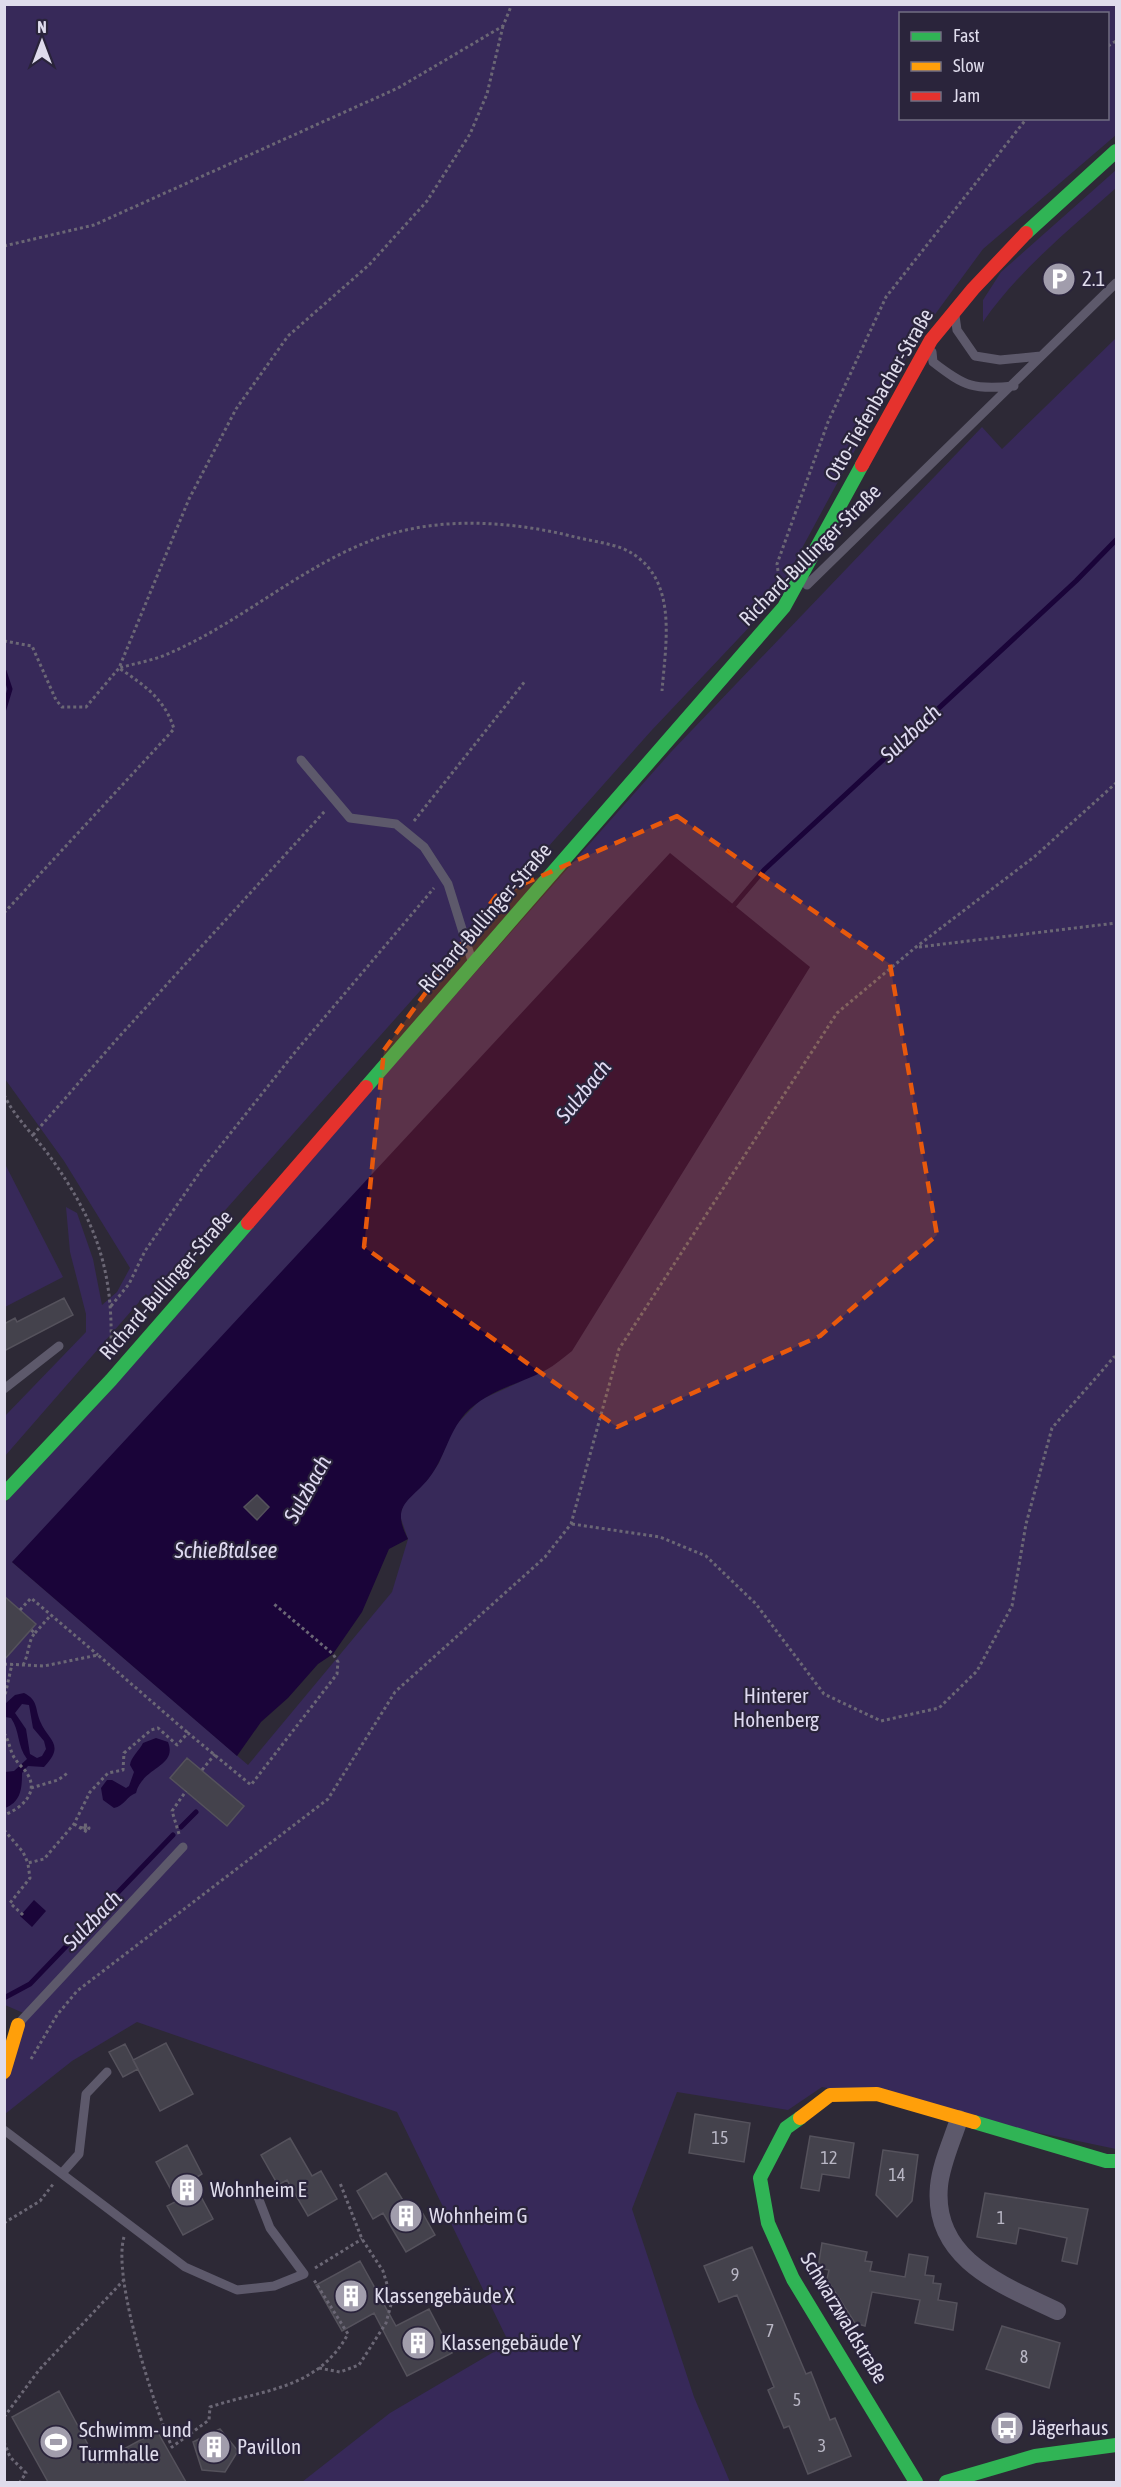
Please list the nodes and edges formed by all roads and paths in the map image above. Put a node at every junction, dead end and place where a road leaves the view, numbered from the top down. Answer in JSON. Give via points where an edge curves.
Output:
{"nodes":[{"id":1,"x":512,"y":4,"type":"edge"},
{"id":2,"x":503,"y":26,"type":"junction"},
{"id":3,"x":1025,"y":120,"type":"edge"},
{"id":4,"x":1116,"y":151,"type":"edge"},
{"id":5,"x":4,"y":246,"type":"edge"},
{"id":6,"x":1116,"y":282,"type":"edge"},
{"id":7,"x":954,"y":310,"type":"junction"},
{"id":8,"x":931,"y":340,"type":"junction"},
{"id":9,"x":1041,"y":356,"type":"junction"},
{"id":10,"x":1014,"y":386,"type":"junction"},
{"id":11,"x":779,"y":574,"type":"dead end"},
{"id":12,"x":784,"y":607,"type":"junction"},
{"id":13,"x":4,"y":641,"type":"edge"},
{"id":14,"x":119,"y":668,"type":"junction"},
{"id":15,"x":526,"y":680,"type":"dead end"},
{"id":16,"x":662,"y":691,"type":"dead end"},
{"id":17,"x":301,"y":760,"type":"dead end"},
{"id":18,"x":1116,"y":783,"type":"edge"},
{"id":19,"x":335,"y":800,"type":"junction"},
{"id":20,"x":406,"y":832,"type":"junction"},
{"id":21,"x":443,"y":878,"type":"junction"},
{"id":22,"x":4,"y":913,"type":"edge"},
{"id":23,"x":1116,"y":923,"type":"edge"},
{"id":24,"x":916,"y":947,"type":"junction"},
{"id":25,"x":473,"y":963,"type":"junction"},
{"id":26,"x":4,"y":1095,"type":"edge"},
{"id":27,"x":33,"y":1135,"type":"junction"},
{"id":28,"x":111,"y":1306,"type":"junction"},
{"id":29,"x":59,"y":1346,"type":"dead end"},
{"id":30,"x":1116,"y":1357,"type":"edge"},
{"id":31,"x":111,"y":1380,"type":"junction"},
{"id":32,"x":4,"y":1389,"type":"edge"},
{"id":33,"x":4,"y":1494,"type":"edge"},
{"id":34,"x":571,"y":1524,"type":"junction"},
{"id":35,"x":274,"y":1604,"type":"dead end"},
{"id":36,"x":20,"y":1610,"type":"dead end"},
{"id":37,"x":51,"y":1615,"type":"junction"},
{"id":38,"x":98,"y":1655,"type":"junction"},
{"id":39,"x":4,"y":1664,"type":"edge"},
{"id":40,"x":12,"y":1664,"type":"junction"},
{"id":41,"x":23,"y":1665,"type":"junction"},
{"id":42,"x":4,"y":1700,"type":"edge"},
{"id":43,"x":188,"y":1732,"type":"junction"},
{"id":44,"x":4,"y":1733,"type":"edge"},
{"id":45,"x":215,"y":1754,"type":"junction"},
{"id":46,"x":202,"y":1770,"type":"dead end"},
{"id":47,"x":69,"y":1772,"type":"dead end"},
{"id":48,"x":31,"y":1788,"type":"junction"},
{"id":49,"x":186,"y":1791,"type":"dead end"},
{"id":50,"x":5,"y":1808,"type":"edge"},
{"id":51,"x":5,"y":1815,"type":"edge"},
{"id":52,"x":74,"y":1824,"type":"junction"},
{"id":53,"x":84,"y":1828,"type":"dead end"},
{"id":54,"x":4,"y":1830,"type":"edge"},
{"id":55,"x":183,"y":1847,"type":"joint"},
{"id":56,"x":28,"y":1863,"type":"junction"},
{"id":57,"x":10,"y":1903,"type":"junction"},
{"id":58,"x":4,"y":1909,"type":"edge"},
{"id":59,"x":23,"y":1915,"type":"dead end"},
{"id":60,"x":18,"y":2025,"type":"junction"},
{"id":61,"x":4,"y":2032,"type":"edge"},
{"id":62,"x":27,"y":2062,"type":"dead end"},
{"id":63,"x":4,"y":2072,"type":"edge"},
{"id":64,"x":107,"y":2072,"type":"dead end"},
{"id":65,"x":959,"y":2120,"type":"junction"},
{"id":66,"x":4,"y":2130,"type":"edge"},
{"id":67,"x":1116,"y":2161,"type":"edge"},
{"id":68,"x":63,"y":2172,"type":"junction"},
{"id":69,"x":340,"y":2183,"type":"dead end"},
{"id":70,"x":258,"y":2197,"type":"dead end"},
{"id":71,"x":4,"y":2223,"type":"edge"},
{"id":72,"x":129,"y":2223,"type":"junction"},
{"id":73,"x":362,"y":2239,"type":"junction"},
{"id":74,"x":304,"y":2274,"type":"junction"},
{"id":75,"x":123,"y":2281,"type":"junction"},
{"id":76,"x":1057,"y":2311,"type":"dead end"},
{"id":77,"x":319,"y":2368,"type":"junction"},
{"id":78,"x":4,"y":2417,"type":"edge"},
{"id":79,"x":4,"y":2442,"type":"edge"},
{"id":80,"x":1116,"y":2445,"type":"edge"},
{"id":81,"x":10,"y":2457,"type":"junction"},
{"id":82,"x":4,"y":2458,"type":"edge"},
{"id":83,"x":20,"y":2482,"type":"edge"},
{"id":84,"x":916,"y":2482,"type":"edge"},
{"id":85,"x":946,"y":2482,"type":"edge"}],
"edges":[{"from":1,"to":2,"type":"path"},
{"from":2,"to":5,"type":"path","via":[[398,87],[93,225]]},
{"from":2,"to":14,"type":"path","via":[[487,94],[470,134],[427,201],[369,265],[288,336],[236,409],[189,499]]},
{"from":3,"to":11,"type":"path","via":[[886,297],[828,422],[777,564]]},
{"from":4,"to":7,"type":"street","name":"Otto-Tiefenbacher-Straße","via":[[1055,203]]},
{"from":6,"to":9,"type":"lane","name":"Richard-Bullinger-Straße"},
{"from":7,"to":8,"type":"street","name":"Otto-Tiefenbacher-Straße"},
{"from":7,"to":9,"type":"lane","via":[[957,330],[975,356],[1000,360]]},
{"from":8,"to":10,"type":"lane","via":[[933,362],[955,379],[981,389]]},
{"from":8,"to":12,"type":"street","name":"Otto-Tiefenbacher-Straße"},
{"from":9,"to":10,"type":"lane","name":"Richard-Bullinger-Straße"},
{"from":10,"to":12,"type":"lane","name":"Richard-Bullinger-Straße"},
{"from":12,"to":25,"type":"street","name":"Richard-Bullinger-Straße"},
{"from":13,"to":14,"type":"path","via":[[32,646],[62,707],[86,707]]},
{"from":14,"to":16,"type":"path","via":[[171,653],[327,561],[378,538],[444,523],[538,528],[623,549],[647,564],[662,588],[667,628]]},
{"from":14,"to":22,"type":"path","via":[[151,689],[169,711],[174,729]]},
{"from":15,"to":20,"type":"path"},
{"from":17,"to":19,"type":"lane"},
{"from":18,"to":24,"type":"path","via":[[1034,857]]},
{"from":19,"to":20,"type":"lane","via":[[350,818],[396,824]]},
{"from":19,"to":27,"type":"path"},
{"from":20,"to":21,"type":"lane","via":[[424,847]]},
{"from":21,"to":25,"type":"lane"},
{"from":21,"to":28,"type":"path","via":[[202,1169]]},
{"from":23,"to":24,"type":"path"},
{"from":24,"to":34,"type":"path","via":[[837,1013],[619,1349]]},
{"from":25,"to":31,"type":"street","name":"Richard-Bullinger-Straße"},
{"from":26,"to":27,"type":"path"},
{"from":27,"to":28,"type":"path","via":[[84,1207],[104,1261]]},
{"from":28,"to":31,"type":"path"},
{"from":29,"to":32,"type":"lane"},
{"from":30,"to":34,"type":"path","via":[[1052,1428],[1026,1524],[1012,1606],[977,1671],[939,1708],[881,1721],[824,1694],[756,1604],[706,1556],[660,1538]]},
{"from":31,"to":33,"type":"street","name":"Richard-Bullinger-Straße"},
{"from":34,"to":62,"type":"path","via":[[545,1557],[396,1692],[328,1799],[76,1991]]},
{"from":35,"to":45,"type":"path","via":[[333,1654],[338,1662],[337,1674],[251,1785]]},
{"from":36,"to":37,"type":"path","via":[[31,1598]]},
{"from":37,"to":38,"type":"path"},
{"from":37,"to":41,"type":"path","via":[[33,1631]]},
{"from":38,"to":41,"type":"path","via":[[44,1666]]},
{"from":38,"to":43,"type":"path"},
{"from":39,"to":40,"type":"path"},
{"from":40,"to":41,"type":"path"},
{"from":40,"to":42,"type":"path"},
{"from":43,"to":45,"type":"path"},
{"from":43,"to":52,"type":"path","via":[[177,1745],[158,1728],[151,1730],[124,1753],[123,1770],[108,1773],[90,1792]]},
{"from":44,"to":48,"type":"path","via":[[27,1773]]},
{"from":45,"to":46,"type":"path"},
{"from":47,"to":48,"type":"path","via":[[58,1780]]},
{"from":48,"to":51,"type":"path","via":[[28,1799]]},
{"from":49,"to":55,"type":"path","via":[[172,1811]]},
{"from":50,"to":51,"type":"path"},
{"from":52,"to":53,"type":"path","via":[[84,1832],[87,1832],[89,1828],[88,1825],[82,1825],[81,1829],[88,1828]]},
{"from":52,"to":56,"type":"path","via":[[44,1859]]},
{"from":54,"to":56,"type":"path"},
{"from":55,"to":60,"type":"lane"},
{"from":56,"to":57,"type":"path","via":[[30,1878]]},
{"from":57,"to":58,"type":"path"},
{"from":57,"to":59,"type":"path"},
{"from":60,"to":61,"type":"lane","via":[[8,2025]]},
{"from":60,"to":63,"type":"street"},
{"from":64,"to":68,"type":"lane","via":[[86,2094],[79,2154]]},
{"from":65,"to":67,"type":"street","name":"Schwarzwaldstraße"},
{"from":65,"to":76,"type":"street","via":[[939,2186],[939,2214],[950,2239],[969,2264]]},
{"from":65,"to":84,"type":"street","name":"Schwarzwaldstraße","via":[[877,2094],[830,2095],[786,2128],[760,2178],[768,2223],[793,2280]]},
{"from":66,"to":68,"type":"lane"},
{"from":68,"to":71,"type":"path","via":[[40,2201]]},
{"from":68,"to":72,"type":"lane"},
{"from":69,"to":73,"type":"path"},
{"from":70,"to":74,"type":"lane","via":[[270,2228]]},
{"from":72,"to":74,"type":"lane","via":[[185,2267],[237,2290],[274,2286]]},
{"from":72,"to":75,"type":"path","via":[[121,2248]]},
{"from":73,"to":74,"type":"path"},
{"from":73,"to":77,"type":"path","via":[[383,2271],[392,2301],[386,2322],[359,2365],[340,2372]]},
{"from":74,"to":77,"type":"path","via":[[318,2282],[348,2334],[337,2354]]},
{"from":75,"to":77,"type":"path","via":[[154,2404],[172,2447],[209,2420],[210,2407],[284,2388]]},
{"from":75,"to":78,"type":"path","via":[[39,2370]]},
{"from":79,"to":81,"type":"path"},
{"from":80,"to":85,"type":"street","via":[[1035,2456]]},
{"from":81,"to":82,"type":"path"},
{"from":81,"to":83,"type":"path","via":[[26,2473]]}]}
